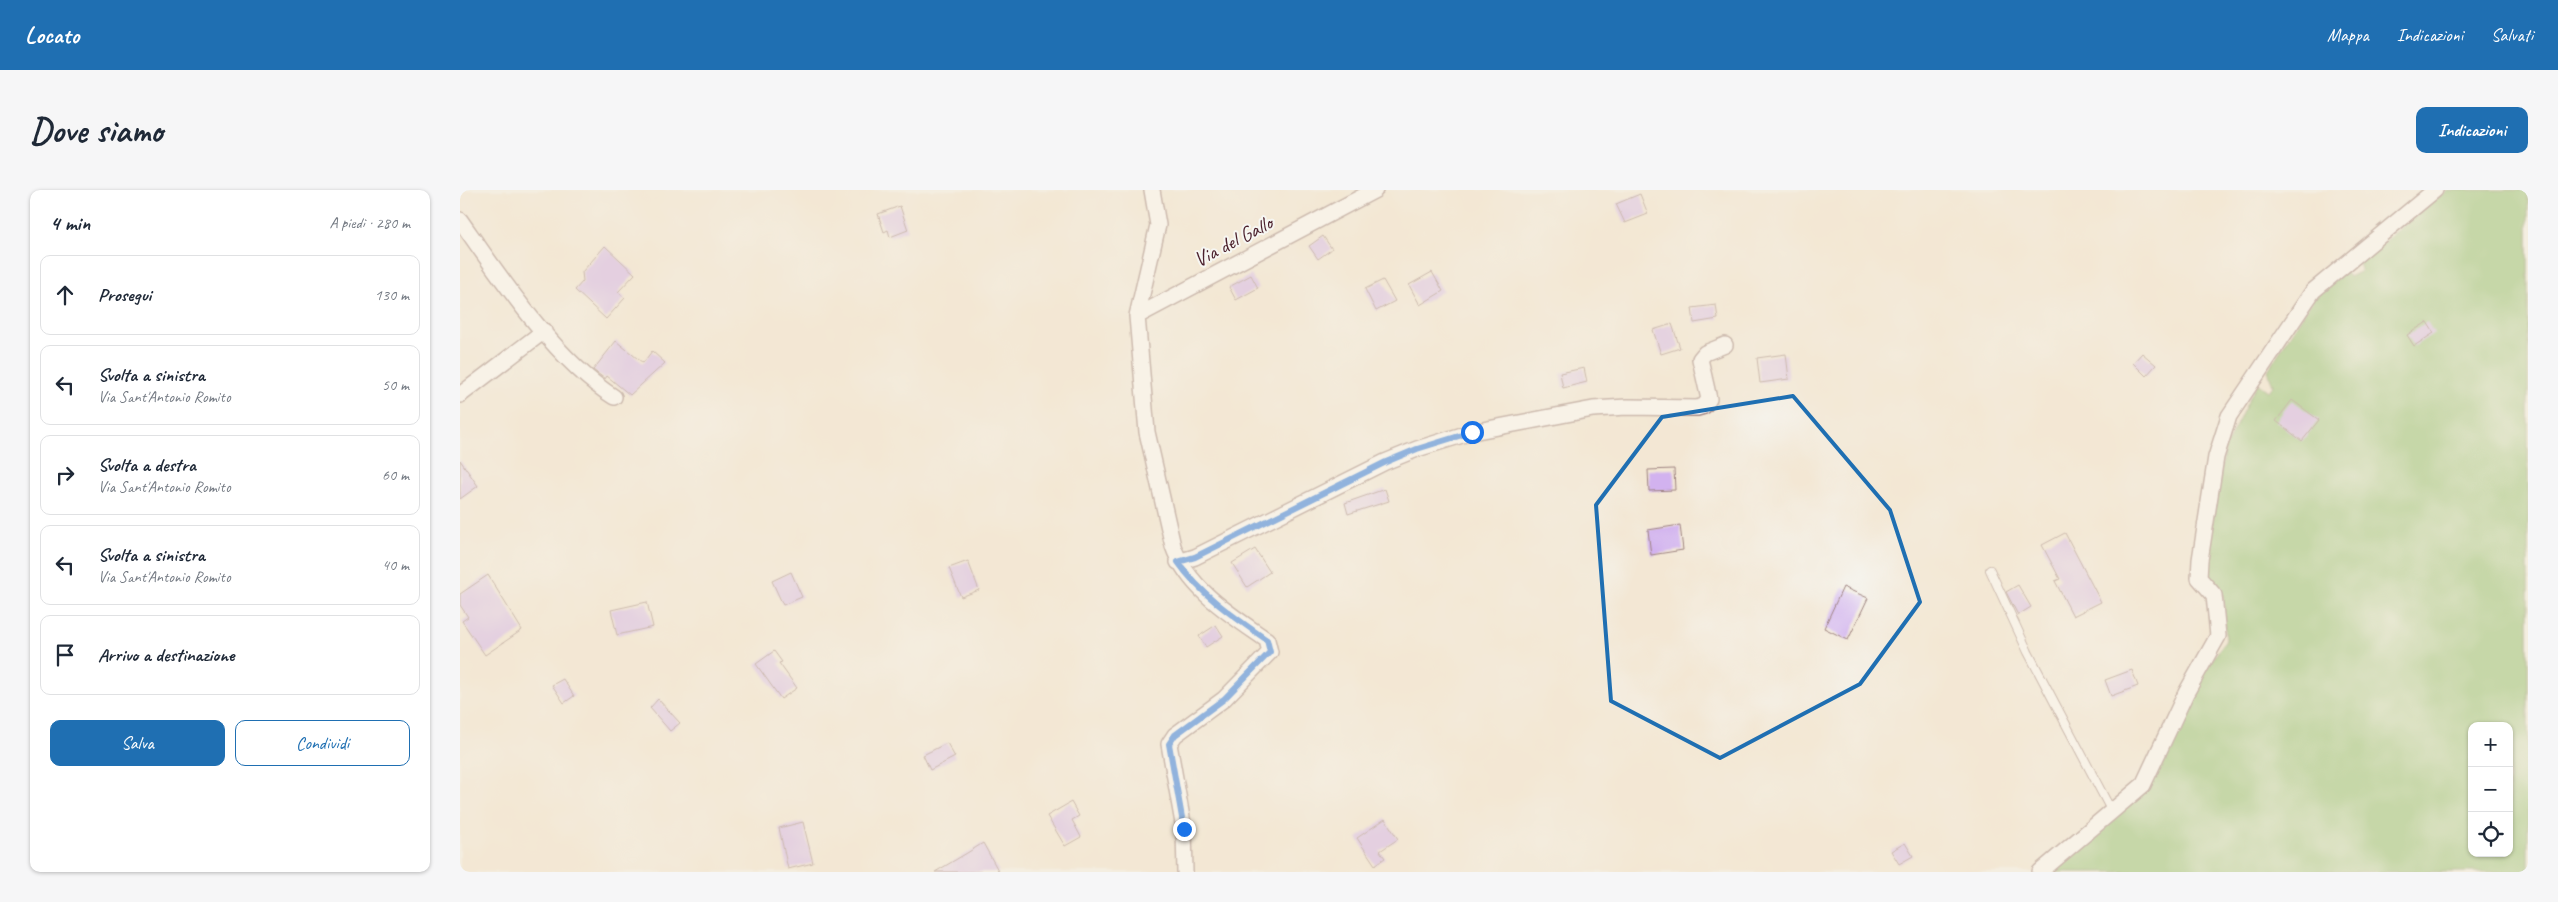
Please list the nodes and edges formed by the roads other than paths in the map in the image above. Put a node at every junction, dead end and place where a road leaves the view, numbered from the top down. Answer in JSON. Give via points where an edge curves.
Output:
{"nodes":[{"id":1,"x":1152,"y":190,"type":"edge"},
{"id":2,"x":1375,"y":190,"type":"edge"},
{"id":3,"x":2435,"y":190,"type":"edge"},
{"id":4,"x":460,"y":220,"type":"edge"},
{"id":5,"x":1137,"y":316,"type":"junction"},
{"id":6,"x":544,"y":331,"type":"junction"},
{"id":7,"x":1725,"y":345,"type":"dead end"},
{"id":8,"x":460,"y":395,"type":"edge"},
{"id":9,"x":614,"y":397,"type":"dead end"},
{"id":10,"x":1178,"y":562,"type":"junction"},
{"id":11,"x":1990,"y":570,"type":"dead end"},
{"id":12,"x":2112,"y":812,"type":"junction"},
{"id":13,"x":1185,"y":872,"type":"edge"},
{"id":14,"x":2040,"y":872,"type":"edge"}],
"edges":[{"from":1,"to":5,"type":"street","via":[[1158,225]]},
{"from":2,"to":5,"type":"street","name":"Via del Gallo"},
{"from":3,"to":12,"type":"street","via":[[2313,290],[2229,416],[2216,457],[2199,578],[2214,595],[2218,636],[2186,693],[2143,784]]},
{"from":4,"to":6,"type":"street","via":[[504,284]]},
{"from":5,"to":10,"type":"street","via":[[1147,432]]},
{"from":6,"to":8,"type":"street"},
{"from":6,"to":9,"type":"street","via":[[595,386]]},
{"from":7,"to":10,"type":"street","via":[[1705,353],[1700,359],[1709,391],[1709,399],[1704,406],[1593,409],[1472,432],[1386,462],[1195,557]]},
{"from":10,"to":13,"type":"street","via":[[1194,584],[1267,640],[1270,652],[1224,699],[1175,735],[1169,744],[1184,829]]},
{"from":11,"to":12,"type":"lane","via":[[2028,652]]},
{"from":12,"to":14,"type":"street"}]}
